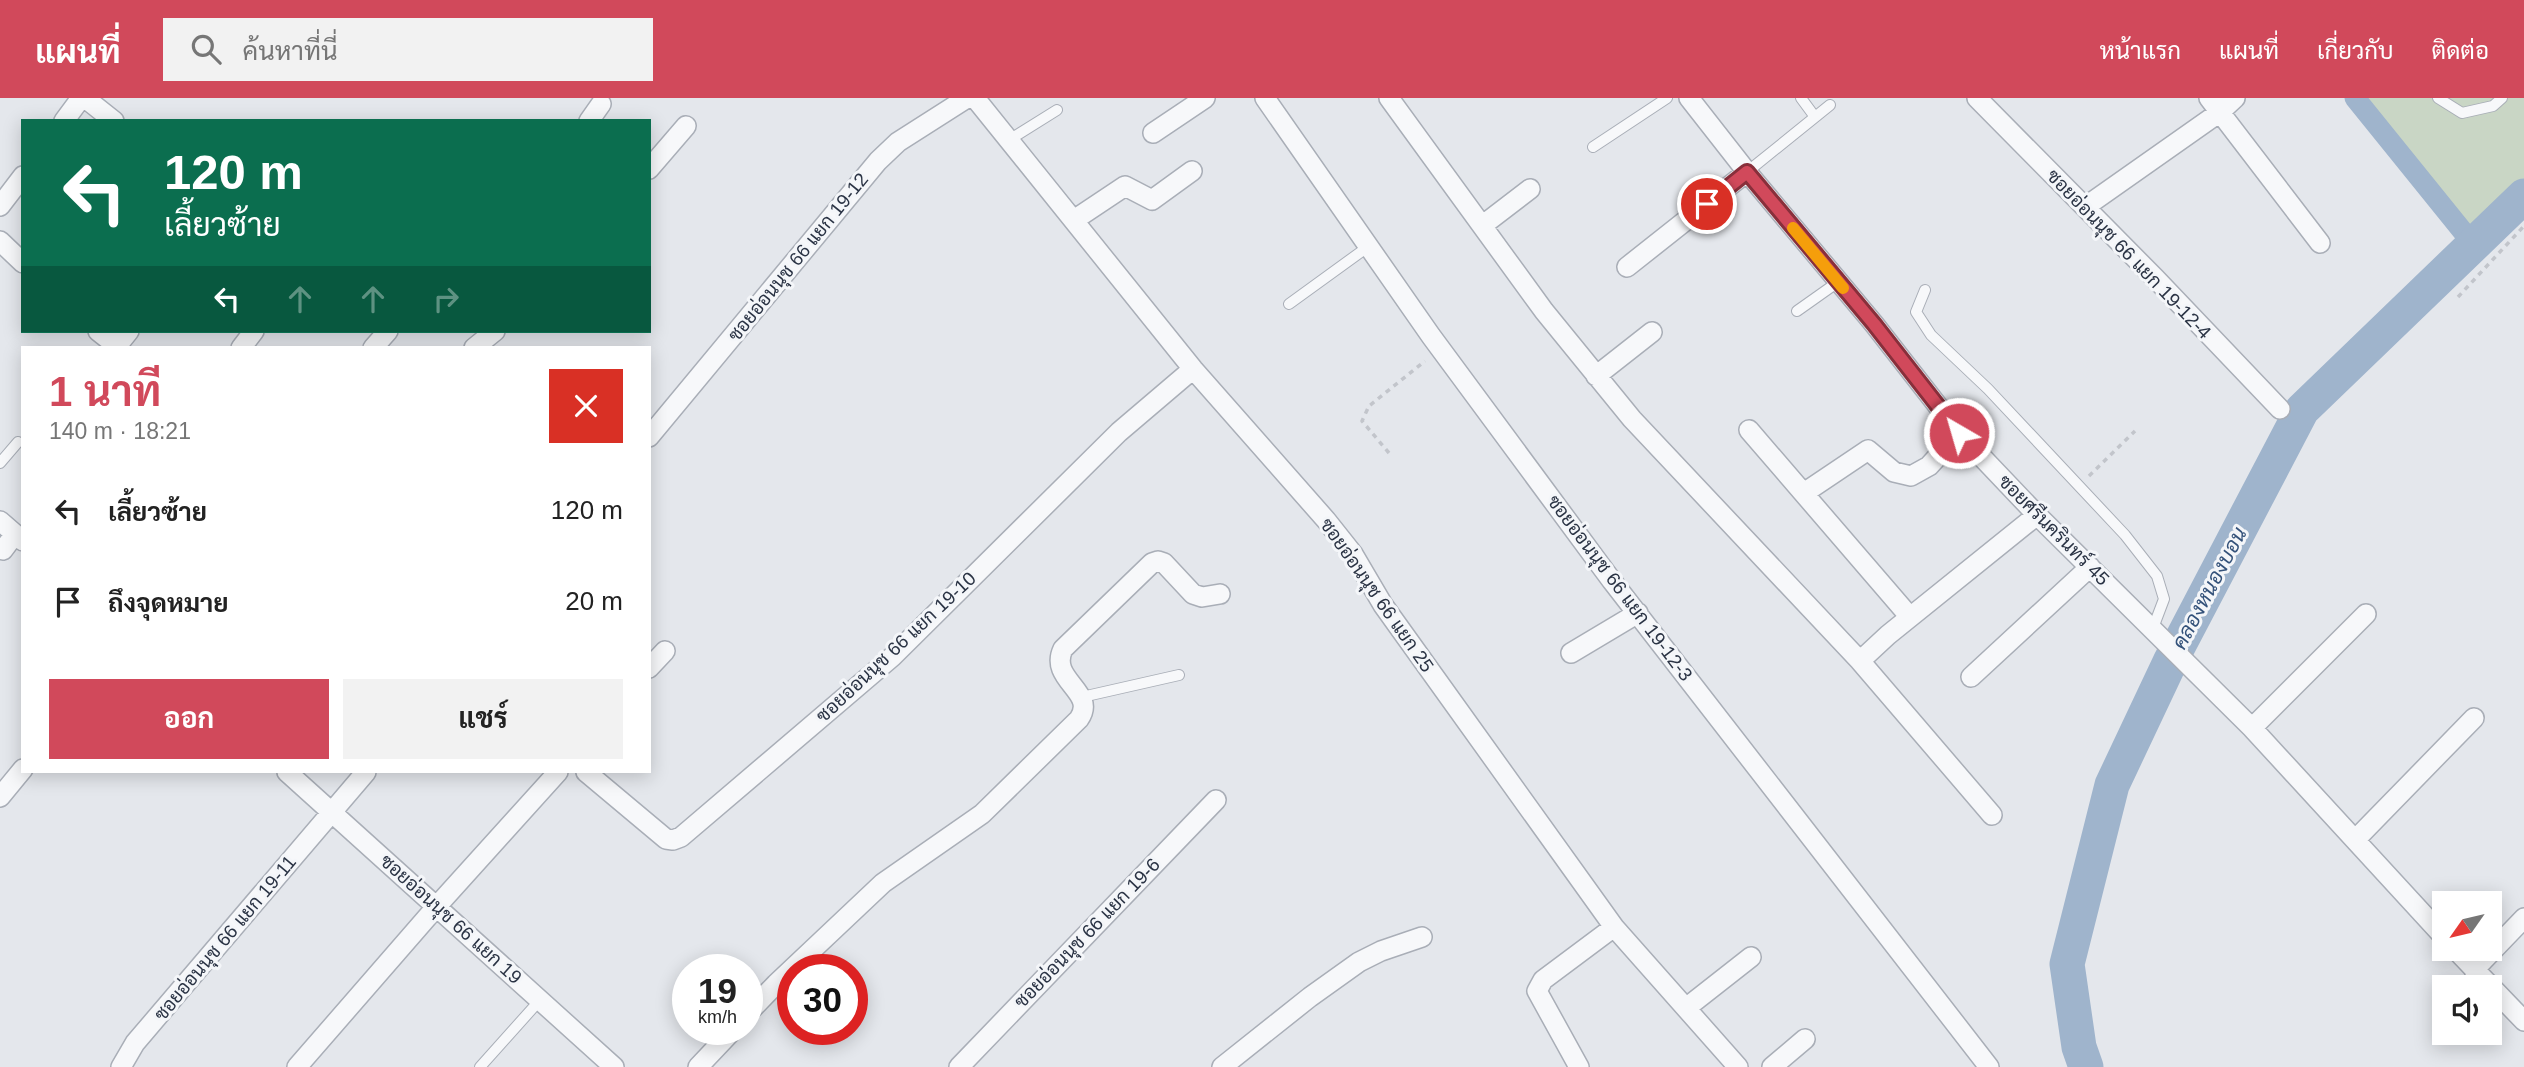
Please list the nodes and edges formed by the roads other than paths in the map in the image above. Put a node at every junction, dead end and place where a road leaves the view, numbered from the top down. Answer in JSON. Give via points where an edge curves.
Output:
{"nodes":[{"id":1,"x":83,"y":98,"type":"edge"},
{"id":2,"x":967,"y":98,"type":"edge"},
{"id":3,"x":975,"y":98,"type":"edge"},
{"id":4,"x":1206,"y":98,"type":"edge"},
{"id":5,"x":1265,"y":98,"type":"edge"},
{"id":6,"x":1389,"y":98,"type":"edge"},
{"id":7,"x":1667,"y":98,"type":"edge"},
{"id":8,"x":1689,"y":98,"type":"edge"},
{"id":9,"x":1801,"y":98,"type":"edge"},
{"id":10,"x":1978,"y":98,"type":"edge"},
{"id":11,"x":2235,"y":98,"type":"edge"},
{"id":12,"x":2438,"y":98,"type":"edge"},
{"id":13,"x":2502,"y":98,"type":"edge"},
{"id":14,"x":601,"y":104,"type":"dead end"},
{"id":15,"x":1830,"y":105,"type":"dead end"},
{"id":16,"x":2214,"y":105,"type":"edge"},
{"id":17,"x":1057,"y":110,"type":"dead end"},
{"id":18,"x":1815,"y":117,"type":"junction"},
{"id":19,"x":66,"y":119,"type":"edge"},
{"id":20,"x":111,"y":119,"type":"edge"},
{"id":21,"x":590,"y":119,"type":"edge"},
{"id":22,"x":686,"y":126,"type":"dead end"},
{"id":23,"x":1153,"y":133,"type":"dead end"},
{"id":24,"x":1009,"y":140,"type":"junction"},
{"id":25,"x":1593,"y":147,"type":"dead end"},
{"id":26,"x":651,"y":167,"type":"edge"},
{"id":27,"x":1192,"y":171,"type":"dead end"},
{"id":28,"x":1747,"y":172,"type":"junction"},
{"id":29,"x":21,"y":179,"type":"edge"},
{"id":30,"x":1530,"y":189,"type":"dead end"},
{"id":31,"x":0,"y":206,"type":"edge"},
{"id":32,"x":2085,"y":207,"type":"junction"},
{"id":33,"x":1074,"y":220,"type":"junction"},
{"id":34,"x":1482,"y":225,"type":"junction"},
{"id":35,"x":0,"y":241,"type":"edge"},
{"id":36,"x":2320,"y":243,"type":"dead end"},
{"id":37,"x":1368,"y":246,"type":"junction"},
{"id":38,"x":21,"y":261,"type":"edge"},
{"id":39,"x":1627,"y":267,"type":"dead end"},
{"id":40,"x":1838,"y":282,"type":"junction"},
{"id":41,"x":1925,"y":290,"type":"dead end"},
{"id":42,"x":1289,"y":304,"type":"dead end"},
{"id":43,"x":1797,"y":311,"type":"dead end"},
{"id":44,"x":1652,"y":332,"type":"dead end"},
{"id":45,"x":102,"y":333,"type":"edge"},
{"id":46,"x":493,"y":333,"type":"edge"},
{"id":47,"x":122,"y":342,"type":"edge"},
{"id":48,"x":476,"y":346,"type":"edge"},
{"id":49,"x":1193,"y":369,"type":"junction"},
{"id":50,"x":1596,"y":376,"type":"junction"},
{"id":51,"x":2280,"y":409,"type":"dead end"},
{"id":52,"x":1749,"y":430,"type":"dead end"},
{"id":53,"x":1959,"y":433,"type":"junction"},
{"id":54,"x":651,"y":435,"type":"edge"},
{"id":55,"x":18,"y":442,"type":"dead end"},
{"id":56,"x":0,"y":463,"type":"edge"},
{"id":57,"x":1804,"y":493,"type":"junction"},
{"id":58,"x":2037,"y":515,"type":"junction"},
{"id":59,"x":2090,"y":567,"type":"junction"},
{"id":60,"x":1220,"y":594,"type":"dead end"},
{"id":61,"x":1638,"y":613,"type":"junction"},
{"id":62,"x":2367,"y":614,"type":"dead end"},
{"id":63,"x":1910,"y":617,"type":"junction"},
{"id":64,"x":2153,"y":628,"type":"junction"},
{"id":65,"x":665,"y":651,"type":"dead end"},
{"id":66,"x":1571,"y":653,"type":"dead end"},
{"id":67,"x":1860,"y":661,"type":"junction"},
{"id":68,"x":651,"y":666,"type":"edge"},
{"id":69,"x":1179,"y":675,"type":"dead end"},
{"id":70,"x":1970,"y":677,"type":"dead end"},
{"id":71,"x":1082,"y":697,"type":"junction"},
{"id":72,"x":2474,"y":718,"type":"dead end"},
{"id":73,"x":2252,"y":728,"type":"junction"},
{"id":74,"x":21,"y":771,"type":"edge"},
{"id":75,"x":288,"y":773,"type":"edge"},
{"id":76,"x":365,"y":773,"type":"edge"},
{"id":77,"x":557,"y":773,"type":"edge"},
{"id":78,"x":587,"y":773,"type":"edge"},
{"id":79,"x":0,"y":797,"type":"edge"},
{"id":80,"x":1216,"y":800,"type":"dead end"},
{"id":81,"x":332,"y":811,"type":"junction"},
{"id":82,"x":1992,"y":815,"type":"dead end"},
{"id":83,"x":2356,"y":839,"type":"junction"},
{"id":84,"x":437,"y":906,"type":"junction"},
{"id":85,"x":2524,"y":918,"type":"edge"},
{"id":86,"x":2432,"y":924,"type":"edge"},
{"id":87,"x":1614,"y":927,"type":"junction"},
{"id":88,"x":1422,"y":937,"type":"dead end"},
{"id":89,"x":1751,"y":957,"type":"dead end"},
{"id":90,"x":2466,"y":961,"type":"edge"},
{"id":91,"x":2474,"y":970,"type":"junction"},
{"id":92,"x":763,"y":997,"type":"edge"},
{"id":93,"x":540,"y":1000,"type":"junction"},
{"id":94,"x":1685,"y":1008,"type":"junction"},
{"id":95,"x":2524,"y":1021,"type":"edge"},
{"id":96,"x":1805,"y":1039,"type":"dead end"},
{"id":97,"x":719,"y":1045,"type":"edge"},
{"id":98,"x":121,"y":1067,"type":"edge"},
{"id":99,"x":298,"y":1067,"type":"edge"},
{"id":100,"x":480,"y":1067,"type":"edge"},
{"id":101,"x":614,"y":1067,"type":"edge"},
{"id":102,"x":698,"y":1067,"type":"edge"},
{"id":103,"x":959,"y":1067,"type":"edge"},
{"id":104,"x":1222,"y":1067,"type":"edge"},
{"id":105,"x":1579,"y":1067,"type":"edge"},
{"id":106,"x":1738,"y":1067,"type":"edge"},
{"id":107,"x":1772,"y":1067,"type":"edge"},
{"id":108,"x":1989,"y":1067,"type":"edge"}],
"edges":[{"from":1,"to":19,"type":"street"},
{"from":1,"to":20,"type":"street"},
{"from":2,"to":54,"type":"street","name":"ซอยอ่อนนุช 66 แยก 19-12","via":[[878,160]]},
{"from":3,"to":24,"type":"street","name":"ซอยอ่อนนุช 66 แยก 25"},
{"from":4,"to":23,"type":"street"},
{"from":5,"to":37,"type":"street","name":"ซอยอ่อนนุช 66 แยก 19-12-3"},
{"from":6,"to":34,"type":"street"},
{"from":7,"to":25,"type":"lane"},
{"from":8,"to":28,"type":"street","name":"ซอยศรีนครินทร์ 45"},
{"from":9,"to":18,"type":"lane"},
{"from":10,"to":32,"type":"street","name":"ซอยอ่อนนุช 66 แยก 19-12-4"},
{"from":11,"to":16,"type":"street"},
{"from":12,"to":13,"type":"lane","via":[[2462,113],[2493,106]]},
{"from":14,"to":21,"type":"street"},
{"from":15,"to":18,"type":"lane"},
{"from":16,"to":32,"type":"street"},
{"from":16,"to":36,"type":"street"},
{"from":17,"to":24,"type":"lane"},
{"from":18,"to":28,"type":"lane"},
{"from":22,"to":26,"type":"street"},
{"from":24,"to":33,"type":"street","name":"ซอยอ่อนนุช 66 แยก 25"},
{"from":27,"to":33,"type":"street","via":[[1152,200],[1125,186]]},
{"from":28,"to":39,"type":"street"},
{"from":28,"to":40,"type":"street","name":"ซอยศรีนครินทร์ 45"},
{"from":29,"to":31,"type":"street"},
{"from":30,"to":34,"type":"street"},
{"from":32,"to":51,"type":"street","name":"ซอยอ่อนนุช 66 แยก 19-12-4"},
{"from":33,"to":49,"type":"street","name":"ซอยอ่อนนุช 66 แยก 25"},
{"from":34,"to":50,"type":"street"},
{"from":35,"to":38,"type":"street"},
{"from":37,"to":42,"type":"lane"},
{"from":37,"to":61,"type":"street","name":"ซอยอ่อนนุช 66 แยก 19-12-3"},
{"from":40,"to":43,"type":"lane"},
{"from":40,"to":53,"type":"street","name":"ซอยศรีนครินทร์ 45"},
{"from":41,"to":64,"type":"lane","via":[[1916,312],[1931,335],[2080,485],[2157,576],[2164,599]]},
{"from":44,"to":50,"type":"street"},
{"from":45,"to":47,"type":"street"},
{"from":46,"to":48,"type":"street"},
{"from":49,"to":78,"type":"street","name":"ซอยอ่อนนุช 66 แยก 19-10","via":[[1119,432],[892,657],[681,837],[666,839]]},
{"from":49,"to":87,"type":"street","name":"ซอยอ่อนนุช 66 แยก 25","via":[[1353,554],[1382,605]]},
{"from":50,"to":67,"type":"street"},
{"from":52,"to":57,"type":"street"},
{"from":53,"to":57,"type":"street","via":[[1928,466],[1911,476],[1894,472],[1868,450]]},
{"from":53,"to":58,"type":"street","name":"ซอยศรีนครินทร์ 45"},
{"from":55,"to":56,"type":"lane"},
{"from":57,"to":63,"type":"street"},
{"from":58,"to":59,"type":"street","name":"ซอยศรีนครินทร์ 45"},
{"from":58,"to":63,"type":"street"},
{"from":59,"to":64,"type":"street","name":"ซอยศรีนครินทร์ 45"},
{"from":59,"to":70,"type":"street"},
{"from":60,"to":71,"type":"street","via":[[1193,594],[1164,563],[1152,564],[1063,649],[1059,667]]},
{"from":61,"to":66,"type":"street"},
{"from":61,"to":108,"type":"street","name":"ซอยอ่อนนุช 66 แยก 19-12-3"},
{"from":62,"to":73,"type":"street"},
{"from":63,"to":67,"type":"street"},
{"from":64,"to":73,"type":"street","name":"ซอยศรีนครินทร์ 45"},
{"from":65,"to":68,"type":"street"},
{"from":67,"to":82,"type":"street"},
{"from":69,"to":71,"type":"lane"},
{"from":71,"to":92,"type":"street","via":[[1079,719],[982,814],[883,883]]},
{"from":72,"to":83,"type":"street"},
{"from":73,"to":83,"type":"street","name":"ซอยศรีนครินทร์ 45"},
{"from":74,"to":79,"type":"street"},
{"from":75,"to":81,"type":"street","name":"ซอยอ่อนนุช 66 แยก 19"},
{"from":76,"to":81,"type":"street"},
{"from":77,"to":84,"type":"street"},
{"from":80,"to":103,"type":"street","name":"ซอยอ่อนนุช 66 แยก 19-6"},
{"from":81,"to":84,"type":"street","name":"ซอยอ่อนนุช 66 แยก 19"},
{"from":81,"to":98,"type":"street","name":"ซอยอ่อนนุช 66 แยก 19-11","via":[[135,1043]]},
{"from":83,"to":86,"type":"street","name":"ซอยศรีนครินทร์ 45"},
{"from":84,"to":93,"type":"street","name":"ซอยอ่อนนุช 66 แยก 19"},
{"from":84,"to":99,"type":"street"},
{"from":85,"to":91,"type":"street"},
{"from":87,"to":94,"type":"street","name":"ซอยอ่อนนุช 66 แยก 25"},
{"from":87,"to":105,"type":"street","via":[[1543,980],[1537,991]]},
{"from":88,"to":104,"type":"street","via":[[1359,962]]},
{"from":89,"to":94,"type":"street"},
{"from":90,"to":91,"type":"street"},
{"from":91,"to":95,"type":"street"},
{"from":93,"to":100,"type":"lane"},
{"from":93,"to":101,"type":"street","name":"ซอยอ่อนนุช 66 แยก 19"},
{"from":94,"to":106,"type":"street","name":"ซอยอ่อนนุช 66 แยก 25"},
{"from":96,"to":107,"type":"street"},
{"from":97,"to":102,"type":"street"}]}
